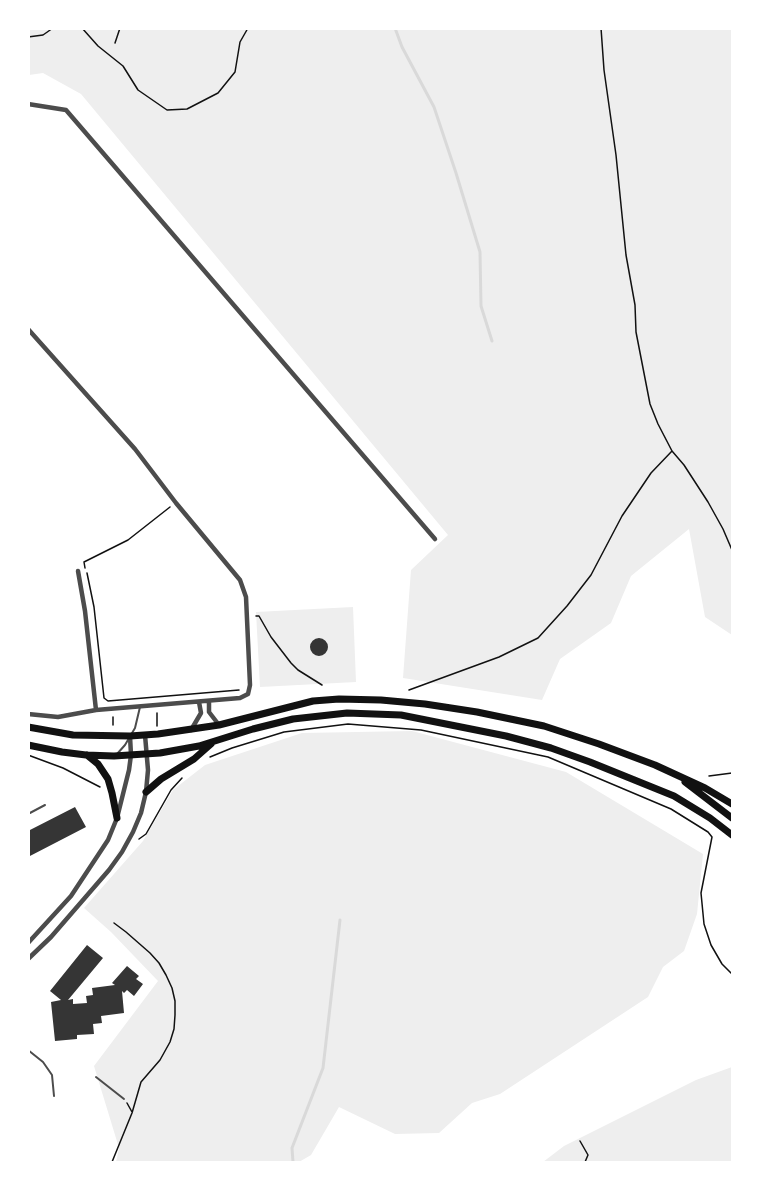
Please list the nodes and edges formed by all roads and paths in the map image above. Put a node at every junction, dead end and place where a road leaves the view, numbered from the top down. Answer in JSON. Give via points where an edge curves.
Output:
{"nodes":[{"id":1,"x":53,"y":28,"type":"edge"},
{"id":2,"x":82,"y":28,"type":"edge"},
{"id":3,"x":120,"y":28,"type":"edge"},
{"id":4,"x":248,"y":28,"type":"edge"},
{"id":5,"x":601,"y":28,"type":"edge"},
{"id":6,"x":28,"y":37,"type":"edge"},
{"id":7,"x":114,"y":43,"type":"dead end"},
{"id":8,"x":28,"y":104,"type":"edge"},
{"id":9,"x":28,"y":329,"type":"edge"},
{"id":10,"x":672,"y":451,"type":"junction"},
{"id":11,"x":176,"y":502,"type":"junction"},
{"id":12,"x":435,"y":539,"type":"dead end"},
{"id":13,"x":732,"y":550,"type":"edge"},
{"id":14,"x":78,"y":571,"type":"dead end"},
{"id":15,"x":259,"y":616,"type":"dead end"},
{"id":16,"x":322,"y":685,"type":"dead end"},
{"id":17,"x":240,"y":690,"type":"dead end"},
{"id":18,"x":409,"y":690,"type":"dead end"},
{"id":19,"x":108,"y":700,"type":"junction"},
{"id":20,"x":102,"y":701,"type":"dead end"},
{"id":21,"x":209,"y":701,"type":"junction"},
{"id":22,"x":199,"y":702,"type":"junction"},
{"id":23,"x":157,"y":706,"type":"junction"},
{"id":24,"x":140,"y":707,"type":"junction"},
{"id":25,"x":114,"y":709,"type":"junction"},
{"id":26,"x":96,"y":710,"type":"junction"},
{"id":27,"x":28,"y":714,"type":"edge"},
{"id":28,"x":157,"y":724,"type":"dead end"},
{"id":29,"x":113,"y":725,"type":"dead end"},
{"id":30,"x":219,"y":726,"type":"junction"},
{"id":31,"x":28,"y":727,"type":"edge"},
{"id":32,"x":191,"y":730,"type":"junction"},
{"id":33,"x":145,"y":735,"type":"junction"},
{"id":34,"x":130,"y":736,"type":"junction"},
{"id":35,"x":213,"y":742,"type":"junction"},
{"id":36,"x":28,"y":745,"type":"edge"},
{"id":37,"x":147,"y":754,"type":"junction"},
{"id":38,"x":28,"y":755,"type":"edge"},
{"id":39,"x":86,"y":755,"type":"junction"},
{"id":40,"x":131,"y":755,"type":"junction"},
{"id":41,"x":114,"y":756,"type":"junction"},
{"id":42,"x":210,"y":757,"type":"dead end"},
{"id":43,"x":732,"y":773,"type":"edge"},
{"id":44,"x":673,"y":774,"type":"junction"},
{"id":45,"x":183,"y":776,"type":"dead end"},
{"id":46,"x":709,"y":776,"type":"dead end"},
{"id":47,"x":101,"y":787,"type":"dead end"},
{"id":48,"x":146,"y":792,"type":"junction"},
{"id":49,"x":732,"y":804,"type":"edge"},
{"id":50,"x":45,"y":805,"type":"dead end"},
{"id":51,"x":28,"y":814,"type":"edge"},
{"id":52,"x":117,"y":818,"type":"junction"},
{"id":53,"x":732,"y":818,"type":"edge"},
{"id":54,"x":146,"y":834,"type":"dead end"},
{"id":55,"x":732,"y":836,"type":"edge"},
{"id":56,"x":114,"y":923,"type":"dead end"},
{"id":57,"x":28,"y":943,"type":"edge"},
{"id":58,"x":28,"y":959,"type":"edge"},
{"id":59,"x":732,"y":974,"type":"edge"},
{"id":60,"x":28,"y":1050,"type":"edge"},
{"id":61,"x":96,"y":1077,"type":"dead end"},
{"id":62,"x":54,"y":1096,"type":"dead end"},
{"id":63,"x":124,"y":1098,"type":"joint"},
{"id":64,"x":132,"y":1113,"type":"junction"},
{"id":65,"x":580,"y":1142,"type":"dead end"},
{"id":66,"x":112,"y":1162,"type":"edge"},
{"id":67,"x":585,"y":1162,"type":"edge"}],
"edges":[{"from":1,"to":6,"type":"path","via":[[43,35]]},
{"from":2,"to":4,"type":"path","via":[[123,66],[138,90],[167,110],[188,109],[218,93],[235,72],[240,42]]},
{"from":3,"to":7,"type":"path"},
{"from":5,"to":10,"type":"path","via":[[636,332],[650,404]]},
{"from":8,"to":12,"type":"street","via":[[66,110]]},
{"from":9,"to":11,"type":"street","via":[[135,449]]},
{"from":10,"to":13,"type":"path","via":[[708,502]]},
{"from":10,"to":18,"type":"path","via":[[651,473],[622,516],[591,575],[538,638],[499,657]]},
{"from":11,"to":19,"type":"path","via":[[128,540],[84,562],[94,607],[104,698]]},
{"from":11,"to":21,"type":"street","via":[[240,580],[246,597],[248,694]]},
{"from":14,"to":26,"type":"street"},
{"from":15,"to":16,"type":"path","via":[[291,663]]},
{"from":17,"to":19,"type":"path"},
{"from":19,"to":20,"type":"path"},
{"from":21,"to":22,"type":"street"},
{"from":21,"to":30,"type":"street","via":[[209,712]]},
{"from":22,"to":23,"type":"street"},
{"from":22,"to":32,"type":"street","via":[[201,713]]},
{"from":23,"to":24,"type":"street"},
{"from":23,"to":28,"type":"path"},
{"from":24,"to":25,"type":"street"},
{"from":24,"to":34,"type":"lane"},
{"from":25,"to":26,"type":"street"},
{"from":25,"to":29,"type":"path"},
{"from":26,"to":27,"type":"street","via":[[58,717]]},
{"from":30,"to":32,"type":"highway"},
{"from":30,"to":44,"type":"highway","via":[[313,701],[425,704],[544,726]]},
{"from":31,"to":34,"type":"highway","via":[[72,735]]},
{"from":32,"to":33,"type":"highway"},
{"from":33,"to":34,"type":"highway"},
{"from":33,"to":37,"type":"street"},
{"from":34,"to":40,"type":"street"},
{"from":34,"to":41,"type":"lane"},
{"from":35,"to":37,"type":"highway"},
{"from":35,"to":48,"type":"highway"},
{"from":35,"to":55,"type":"highway","via":[[293,719],[347,713],[401,715],[551,748],[674,796]]},
{"from":36,"to":39,"type":"highway"},
{"from":37,"to":40,"type":"highway"},
{"from":37,"to":48,"type":"street"},
{"from":38,"to":47,"type":"path"},
{"from":39,"to":41,"type":"highway"},
{"from":39,"to":52,"type":"highway","via":[[108,779]]},
{"from":40,"to":41,"type":"highway"},
{"from":40,"to":52,"type":"street"},
{"from":42,"to":59,"type":"path","via":[[284,732],[348,724],[421,730],[548,757],[671,808],[712,837],[701,893],[704,924],[711,945]]},
{"from":43,"to":46,"type":"path"},
{"from":44,"to":49,"type":"highway"},
{"from":44,"to":53,"type":"highway"},
{"from":45,"to":54,"type":"path"},
{"from":48,"to":58,"type":"street","via":[[122,852]]},
{"from":50,"to":51,"type":"lane"},
{"from":52,"to":57,"type":"street","via":[[108,840],[71,896]]},
{"from":56,"to":64,"type":"path","via":[[159,963],[175,1001],[170,1042],[141,1083]]},
{"from":60,"to":62,"type":"lane","via":[[52,1075]]},
{"from":61,"to":63,"type":"lane"},
{"from":63,"to":64,"type":"path"},
{"from":64,"to":66,"type":"path"},
{"from":65,"to":67,"type":"path","via":[[588,1155]]}]}
